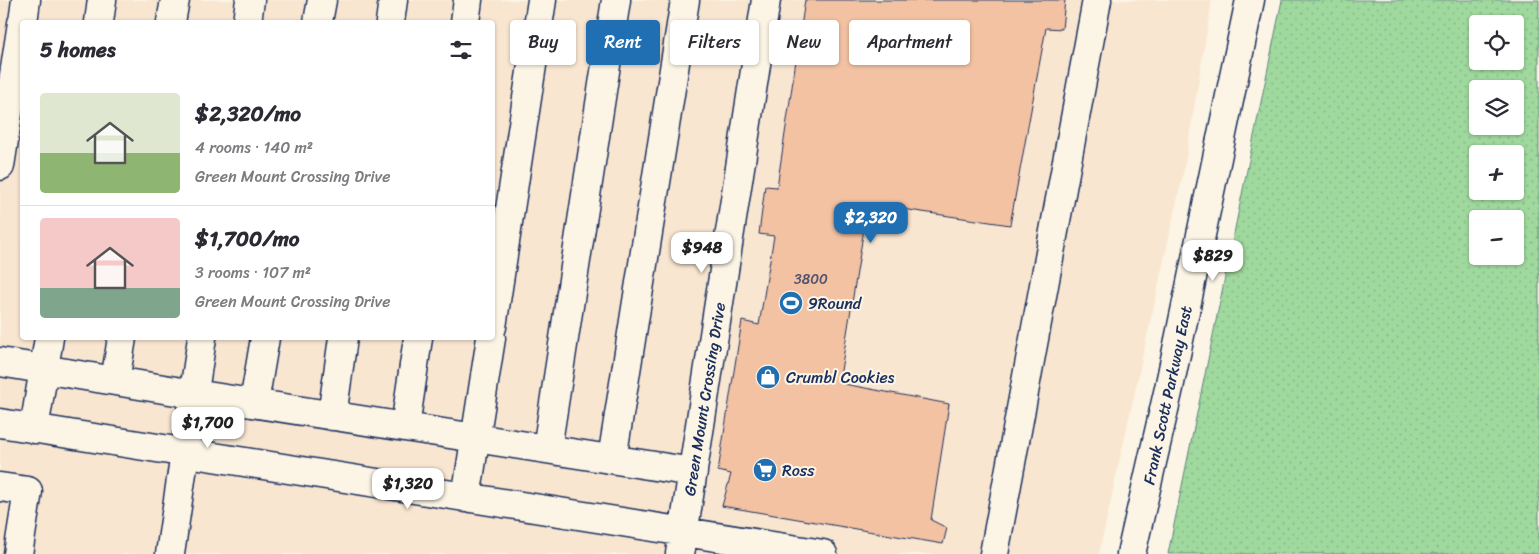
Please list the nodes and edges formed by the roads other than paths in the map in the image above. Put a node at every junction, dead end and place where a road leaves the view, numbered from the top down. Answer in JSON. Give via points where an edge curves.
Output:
{"nodes":[{"id":1,"x":26,"y":0,"type":"edge"},
{"id":2,"x":102,"y":0,"type":"edge"},
{"id":3,"x":175,"y":0,"type":"edge"},
{"id":4,"x":250,"y":0,"type":"edge"},
{"id":5,"x":322,"y":0,"type":"edge"},
{"id":6,"x":393,"y":0,"type":"edge"},
{"id":7,"x":468,"y":0,"type":"edge"},
{"id":8,"x":542,"y":0,"type":"edge"},
{"id":9,"x":616,"y":0,"type":"edge"},
{"id":10,"x":685,"y":0,"type":"edge"},
{"id":11,"x":766,"y":0,"type":"edge"},
{"id":12,"x":1097,"y":0,"type":"edge"},
{"id":13,"x":1250,"y":0,"type":"edge"},
{"id":14,"x":23,"y":20,"type":"edge"},
{"id":15,"x":99,"y":20,"type":"edge"},
{"id":16,"x":171,"y":20,"type":"edge"},
{"id":17,"x":247,"y":20,"type":"edge"},
{"id":18,"x":318,"y":20,"type":"edge"},
{"id":19,"x":390,"y":20,"type":"edge"},
{"id":20,"x":465,"y":20,"type":"edge"},
{"id":21,"x":20,"y":42,"type":"edge"},
{"id":22,"x":0,"y":166,"type":"edge"},
{"id":23,"x":495,"y":307,"type":"edge"},
{"id":24,"x":49,"y":340,"type":"edge"},
{"id":25,"x":122,"y":340,"type":"edge"},
{"id":26,"x":202,"y":340,"type":"edge"},
{"id":27,"x":265,"y":340,"type":"edge"},
{"id":28,"x":343,"y":340,"type":"edge"},
{"id":29,"x":418,"y":340,"type":"edge"},
{"id":30,"x":491,"y":340,"type":"edge"},
{"id":31,"x":0,"y":362,"type":"edge"},
{"id":32,"x":44,"y":369,"type":"junction"},
{"id":33,"x":115,"y":381,"type":"junction"},
{"id":34,"x":194,"y":394,"type":"junction"},
{"id":35,"x":254,"y":403,"type":"junction"},
{"id":36,"x":332,"y":416,"type":"junction"},
{"id":37,"x":0,"y":423,"type":"edge"},
{"id":38,"x":405,"y":427,"type":"junction"},
{"id":39,"x":34,"y":428,"type":"junction"},
{"id":40,"x":476,"y":438,"type":"junction"},
{"id":41,"x":547,"y":449,"type":"junction"},
{"id":42,"x":186,"y":453,"type":"junction"},
{"id":43,"x":612,"y":459,"type":"junction"},
{"id":44,"x":693,"y":472,"type":"junction"},
{"id":45,"x":0,"y":487,"type":"edge"},
{"id":46,"x":466,"y":498,"type":"junction"},
{"id":47,"x":682,"y":543,"type":"edge"},
{"id":48,"x":18,"y":554,"type":"edge"},
{"id":49,"x":170,"y":554,"type":"edge"},
{"id":50,"x":823,"y":554,"type":"edge"},
{"id":51,"x":994,"y":554,"type":"edge"},
{"id":52,"x":1131,"y":554,"type":"edge"}],
"edges":[{"from":1,"to":14,"type":"street"},
{"from":2,"to":15,"type":"street"},
{"from":3,"to":16,"type":"street"},
{"from":4,"to":17,"type":"street"},
{"from":5,"to":18,"type":"street"},
{"from":6,"to":19,"type":"street"},
{"from":7,"to":20,"type":"street"},
{"from":8,"to":23,"type":"street"},
{"from":9,"to":41,"type":"street"},
{"from":10,"to":43,"type":"street"},
{"from":11,"to":44,"type":"street","name":"Green Mount Crossing Drive"},
{"from":12,"to":51,"type":"street"},
{"from":13,"to":52,"type":"street","name":"Frank Scott Parkway East"},
{"from":21,"to":22,"type":"street"},
{"from":24,"to":32,"type":"street"},
{"from":25,"to":33,"type":"street"},
{"from":26,"to":34,"type":"street"},
{"from":27,"to":35,"type":"street"},
{"from":28,"to":36,"type":"street"},
{"from":29,"to":38,"type":"street"},
{"from":30,"to":40,"type":"street"},
{"from":31,"to":32,"type":"street"},
{"from":32,"to":33,"type":"street"},
{"from":32,"to":39,"type":"street"},
{"from":33,"to":34,"type":"street"},
{"from":34,"to":35,"type":"street"},
{"from":34,"to":42,"type":"street"},
{"from":35,"to":36,"type":"street"},
{"from":36,"to":38,"type":"street"},
{"from":37,"to":39,"type":"street"},
{"from":38,"to":40,"type":"street"},
{"from":39,"to":42,"type":"street"},
{"from":40,"to":41,"type":"street"},
{"from":40,"to":46,"type":"street"},
{"from":41,"to":43,"type":"street"},
{"from":42,"to":46,"type":"street"},
{"from":42,"to":49,"type":"street"},
{"from":43,"to":44,"type":"street"},
{"from":44,"to":47,"type":"street","name":"Green Mount Crossing Drive"},
{"from":45,"to":48,"type":"street","via":[[28,491]]},
{"from":46,"to":47,"type":"street"},
{"from":47,"to":50,"type":"street"}]}
